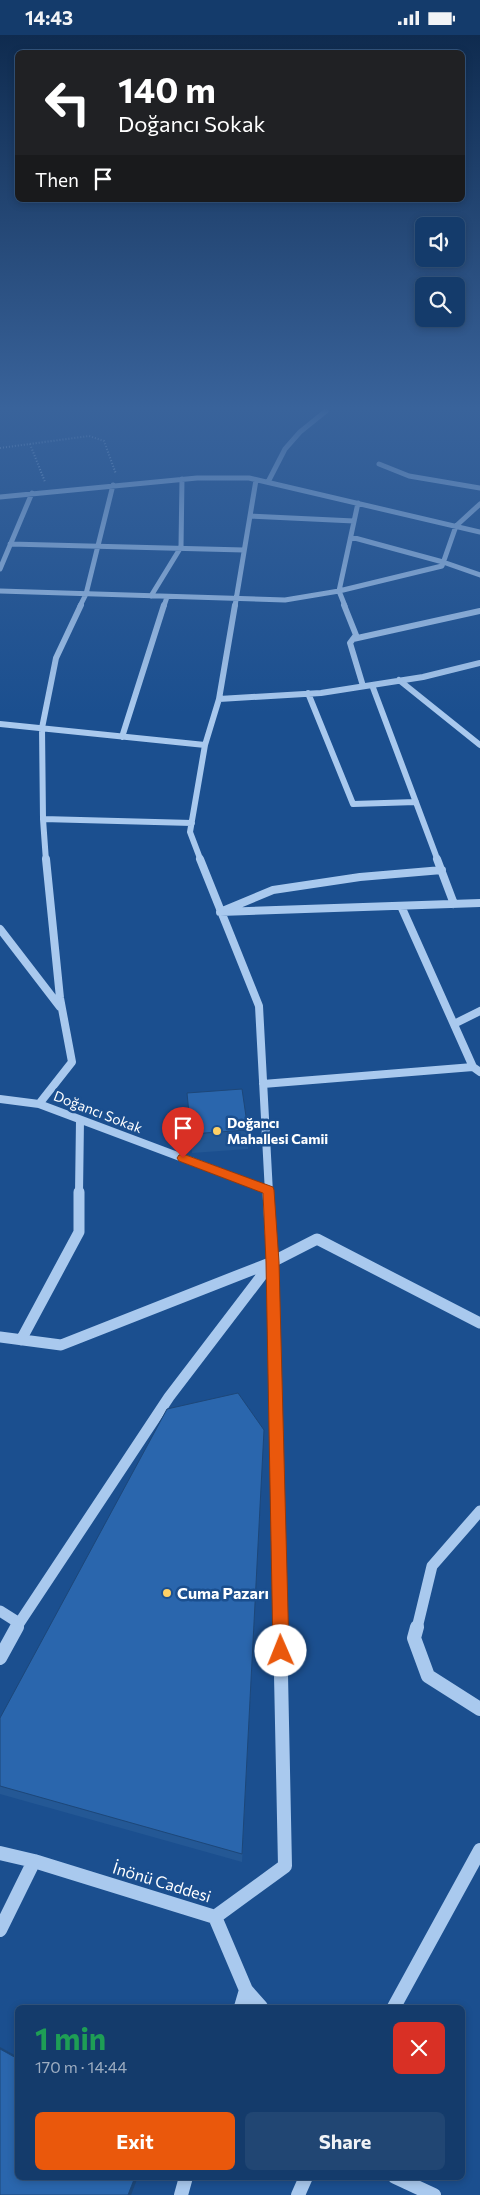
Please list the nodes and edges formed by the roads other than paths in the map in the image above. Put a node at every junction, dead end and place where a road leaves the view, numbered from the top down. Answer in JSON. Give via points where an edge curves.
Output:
{"nodes":[{"id":1,"x":24,"y":512,"type":"edge"},
{"id":2,"x":109,"y":512,"type":"edge"},
{"id":3,"x":182,"y":512,"type":"edge"},
{"id":4,"x":251,"y":512,"type":"edge"},
{"id":5,"x":356,"y":512,"type":"edge"},
{"id":6,"x":395,"y":512,"type":"edge"},
{"id":7,"x":471,"y":512,"type":"edge"},
{"id":8,"x":250,"y":516,"type":"junction"},
{"id":9,"x":354,"y":521,"type":"junction"},
{"id":10,"x":456,"y":526,"type":"junction"},
{"id":11,"x":480,"y":532,"type":"edge"},
{"id":12,"x":351,"y":537,"type":"junction"},
{"id":13,"x":10,"y":544,"type":"junction"},
{"id":14,"x":100,"y":546,"type":"junction"},
{"id":15,"x":181,"y":547,"type":"junction"},
{"id":16,"x":244,"y":550,"type":"junction"},
{"id":17,"x":443,"y":562,"type":"junction"},
{"id":18,"x":0,"y":569,"type":"edge"},
{"id":19,"x":480,"y":575,"type":"edge"},
{"id":20,"x":0,"y":591,"type":"edge"},
{"id":21,"x":339,"y":591,"type":"junction"},
{"id":22,"x":86,"y":594,"type":"junction"},
{"id":23,"x":150,"y":597,"type":"junction"},
{"id":24,"x":167,"y":597,"type":"junction"},
{"id":25,"x":236,"y":599,"type":"junction"},
{"id":26,"x":480,"y":611,"type":"edge"},
{"id":27,"x":353,"y":639,"type":"junction"},
{"id":28,"x":480,"y":663,"type":"edge"},
{"id":29,"x":399,"y":680,"type":"junction"},
{"id":30,"x":372,"y":685,"type":"junction"},
{"id":31,"x":363,"y":686,"type":"junction"},
{"id":32,"x":308,"y":693,"type":"junction"},
{"id":33,"x":219,"y":699,"type":"junction"},
{"id":34,"x":0,"y":724,"type":"edge"},
{"id":35,"x":42,"y":728,"type":"junction"},
{"id":36,"x":480,"y":735,"type":"edge"},
{"id":37,"x":122,"y":737,"type":"junction"},
{"id":38,"x":471,"y":738,"type":"junction"},
{"id":39,"x":205,"y":745,"type":"junction"},
{"id":40,"x":480,"y":745,"type":"edge"},
{"id":41,"x":416,"y":801,"type":"junction"},
{"id":42,"x":43,"y":819,"type":"junction"},
{"id":43,"x":192,"y":823,"type":"junction"},
{"id":44,"x":442,"y":871,"type":"junction"},
{"id":45,"x":480,"y":903,"type":"edge"},
{"id":46,"x":454,"y":904,"type":"junction"},
{"id":47,"x":401,"y":906,"type":"junction"},
{"id":48,"x":220,"y":912,"type":"junction"},
{"id":49,"x":0,"y":929,"type":"edge"},
{"id":50,"x":62,"y":1009,"type":"junction"},
{"id":51,"x":480,"y":1011,"type":"edge"},
{"id":52,"x":454,"y":1024,"type":"junction"},
{"id":53,"x":477,"y":1069,"type":"edge"},
{"id":54,"x":263,"y":1084,"type":"junction"},
{"id":55,"x":0,"y":1099,"type":"edge"},
{"id":56,"x":39,"y":1104,"type":"junction"},
{"id":57,"x":80,"y":1120,"type":"junction"},
{"id":58,"x":268,"y":1190,"type":"junction"},
{"id":59,"x":272,"y":1262,"type":"junction"},
{"id":60,"x":480,"y":1323,"type":"edge"},
{"id":61,"x":0,"y":1337,"type":"edge"},
{"id":62,"x":21,"y":1340,"type":"junction"},
{"id":63,"x":480,"y":1511,"type":"edge"},
{"id":64,"x":0,"y":1611,"type":"edge"},
{"id":65,"x":19,"y":1623,"type":"junction"},
{"id":66,"x":0,"y":1658,"type":"edge"},
{"id":67,"x":480,"y":1709,"type":"edge"},
{"id":68,"x":480,"y":1850,"type":"edge"},
{"id":69,"x":0,"y":1853,"type":"edge"},
{"id":70,"x":34,"y":1861,"type":"junction"},
{"id":71,"x":215,"y":1917,"type":"junction"},
{"id":72,"x":0,"y":1929,"type":"edge"},
{"id":73,"x":246,"y":1990,"type":"junction"},
{"id":74,"x":242,"y":2005,"type":"edge"},
{"id":75,"x":259,"y":2005,"type":"edge"},
{"id":76,"x":395,"y":2005,"type":"edge"},
{"id":77,"x":185,"y":2180,"type":"edge"},
{"id":78,"x":305,"y":2180,"type":"edge"},
{"id":79,"x":402,"y":2180,"type":"edge"},
{"id":80,"x":181,"y":2195,"type":"edge"},
{"id":81,"x":298,"y":2195,"type":"edge"},
{"id":82,"x":434,"y":2195,"type":"edge"}],
"edges":[{"from":1,"to":13,"type":"street"},
{"from":2,"to":14,"type":"street"},
{"from":3,"to":15,"type":"street"},
{"from":4,"to":8,"type":"street"},
{"from":5,"to":9,"type":"street"},
{"from":6,"to":10,"type":"street"},
{"from":7,"to":10,"type":"street"},
{"from":8,"to":9,"type":"street"},
{"from":8,"to":16,"type":"street"},
{"from":9,"to":12,"type":"street"},
{"from":10,"to":11,"type":"street"},
{"from":10,"to":17,"type":"street"},
{"from":12,"to":17,"type":"street"},
{"from":12,"to":21,"type":"street"},
{"from":13,"to":14,"type":"street"},
{"from":13,"to":18,"type":"street"},
{"from":14,"to":15,"type":"street"},
{"from":14,"to":22,"type":"street"},
{"from":15,"to":16,"type":"street"},
{"from":15,"to":23,"type":"street"},
{"from":16,"to":25,"type":"street"},
{"from":17,"to":19,"type":"street"},
{"from":17,"to":21,"type":"street","via":[[442,566]]},
{"from":20,"to":22,"type":"street"},
{"from":21,"to":25,"type":"street","via":[[285,600]]},
{"from":21,"to":27,"type":"street","via":[[356,635]]},
{"from":22,"to":23,"type":"street"},
{"from":22,"to":35,"type":"street","via":[[56,658]]},
{"from":23,"to":24,"type":"street"},
{"from":24,"to":25,"type":"street"},
{"from":24,"to":37,"type":"street"},
{"from":25,"to":33,"type":"street"},
{"from":26,"to":27,"type":"street"},
{"from":27,"to":31,"type":"street","via":[[350,643]]},
{"from":28,"to":29,"type":"street"},
{"from":29,"to":30,"type":"street"},
{"from":29,"to":38,"type":"street"},
{"from":30,"to":31,"type":"street"},
{"from":30,"to":41,"type":"street"},
{"from":31,"to":32,"type":"street"},
{"from":32,"to":33,"type":"street"},
{"from":32,"to":41,"type":"street","via":[[353,804]]},
{"from":33,"to":39,"type":"street"},
{"from":34,"to":35,"type":"street"},
{"from":35,"to":37,"type":"street"},
{"from":35,"to":42,"type":"street"},
{"from":36,"to":38,"type":"street"},
{"from":37,"to":39,"type":"street"},
{"from":38,"to":40,"type":"street"},
{"from":39,"to":43,"type":"street"},
{"from":41,"to":44,"type":"street"},
{"from":42,"to":43,"type":"street"},
{"from":42,"to":50,"type":"street"},
{"from":43,"to":48,"type":"street","via":[[190,832]]},
{"from":44,"to":46,"type":"street"},
{"from":44,"to":48,"type":"street","via":[[360,877],[273,890]]},
{"from":45,"to":46,"type":"street"},
{"from":46,"to":47,"type":"street"},
{"from":47,"to":48,"type":"street"},
{"from":47,"to":52,"type":"street"},
{"from":48,"to":54,"type":"street","via":[[259,1006]]},
{"from":49,"to":50,"type":"street"},
{"from":50,"to":56,"type":"street","via":[[72,1062]]},
{"from":51,"to":52,"type":"street"},
{"from":52,"to":53,"type":"street"},
{"from":53,"to":54,"type":"street"},
{"from":54,"to":58,"type":"street"},
{"from":55,"to":56,"type":"street","name":"Doğancı Sokak"},
{"from":56,"to":57,"type":"street","name":"Doğancı Sokak"},
{"from":57,"to":58,"type":"street","name":"Doğancı Sokak"},
{"from":57,"to":62,"type":"street","via":[[79,1232]]},
{"from":58,"to":59,"type":"street"},
{"from":59,"to":60,"type":"street","via":[[317,1239]]},
{"from":59,"to":62,"type":"street","via":[[61,1345]]},
{"from":59,"to":65,"type":"street","via":[[170,1397]]},
{"from":59,"to":71,"type":"street","via":[[285,1866]]},
{"from":61,"to":62,"type":"street"},
{"from":63,"to":67,"type":"street","via":[[432,1566],[414,1638],[428,1676]]},
{"from":64,"to":65,"type":"street"},
{"from":65,"to":66,"type":"street"},
{"from":68,"to":76,"type":"street"},
{"from":69,"to":70,"type":"street","name":"İnönü Caddesi"},
{"from":70,"to":71,"type":"street","name":"İnönü Caddesi"},
{"from":70,"to":72,"type":"street"},
{"from":71,"to":73,"type":"street","name":"İnönü Caddesi"},
{"from":73,"to":74,"type":"street"},
{"from":73,"to":75,"type":"street","name":"İnönü Caddesi"},
{"from":77,"to":80,"type":"street"},
{"from":78,"to":81,"type":"street"},
{"from":79,"to":82,"type":"street"}]}
